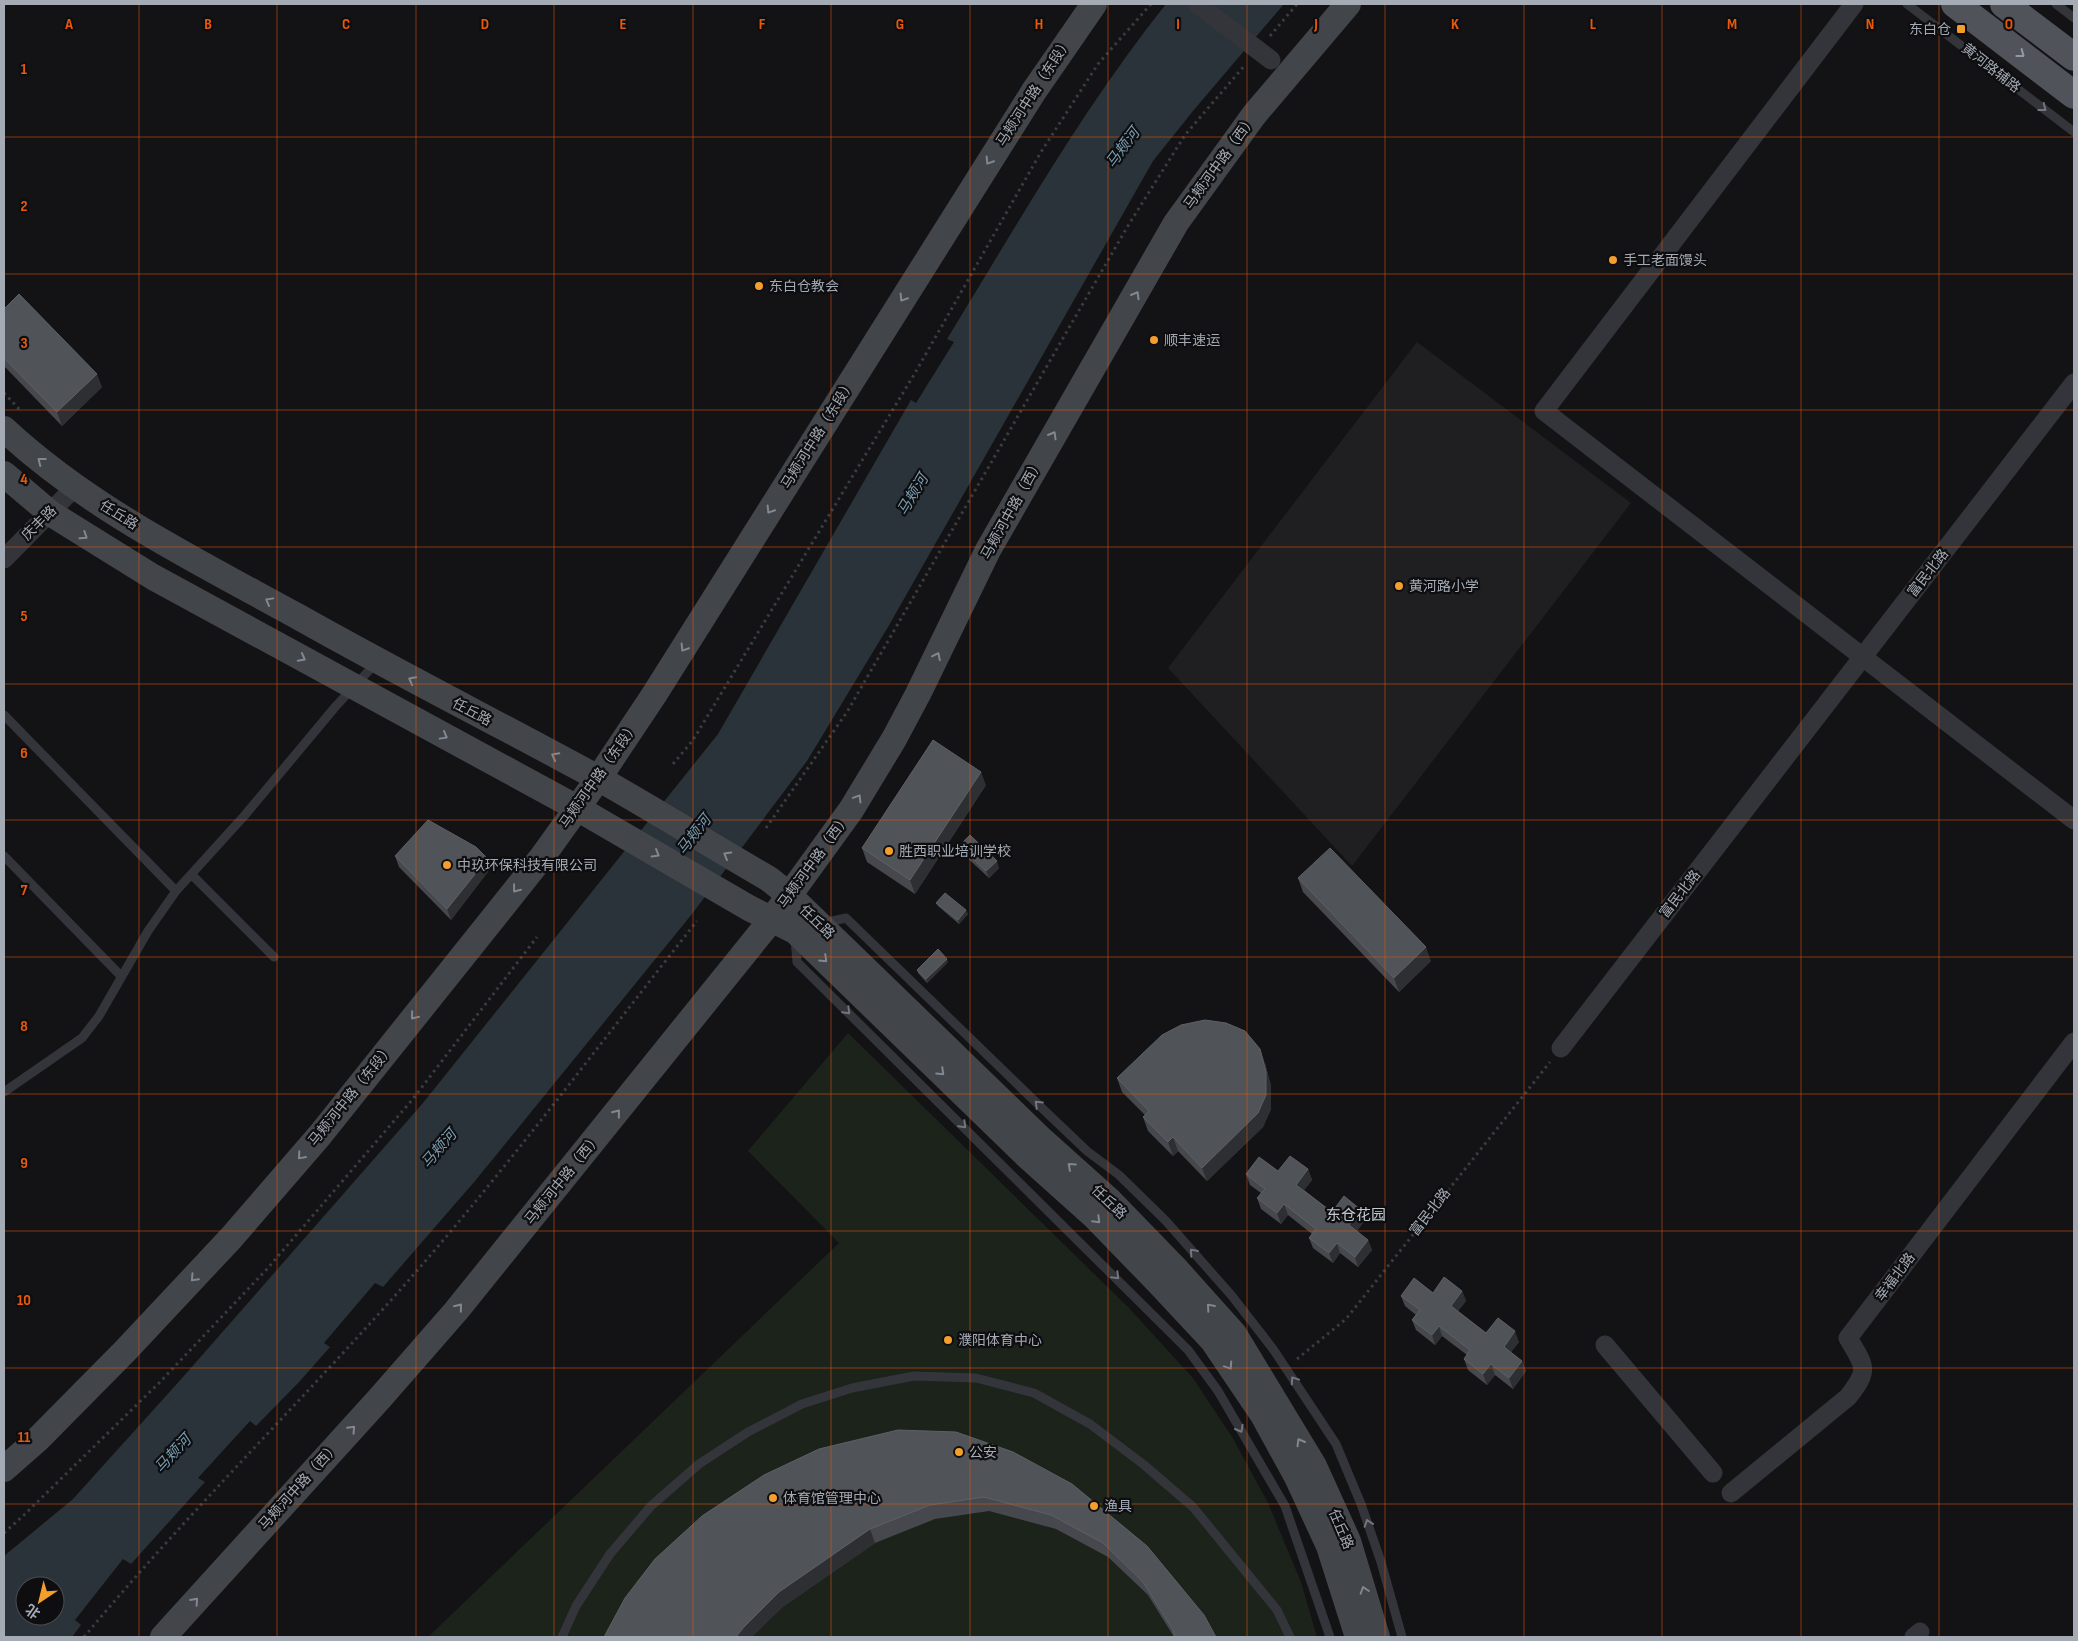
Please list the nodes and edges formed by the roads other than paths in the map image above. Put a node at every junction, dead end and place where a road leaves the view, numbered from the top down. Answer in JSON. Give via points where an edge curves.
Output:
{"nodes":[{"id":1,"x":1094,"y":4,"type":"edge"},
{"id":2,"x":1197,"y":4,"type":"edge"},
{"id":3,"x":1348,"y":4,"type":"edge"},
{"id":4,"x":1854,"y":4,"type":"edge"},
{"id":5,"x":1907,"y":4,"type":"edge"},
{"id":6,"x":1955,"y":4,"type":"edge"},
{"id":7,"x":2004,"y":4,"type":"edge"},
{"id":8,"x":2056,"y":4,"type":"edge"},
{"id":9,"x":2074,"y":18,"type":"edge"},
{"id":10,"x":2074,"y":57,"type":"edge"},
{"id":11,"x":1279,"y":67,"type":"junction"},
{"id":12,"x":2074,"y":95,"type":"edge"},
{"id":13,"x":2074,"y":132,"type":"edge"},
{"id":14,"x":2074,"y":383,"type":"edge"},
{"id":15,"x":4,"y":429,"type":"edge"},
{"id":16,"x":4,"y":474,"type":"edge"},
{"id":17,"x":75,"y":487,"type":"junction"},
{"id":18,"x":50,"y":513,"type":"junction"},
{"id":19,"x":4,"y":559,"type":"edge"},
{"id":20,"x":1863,"y":657,"type":"junction"},
{"id":21,"x":378,"y":662,"type":"junction"},
{"id":22,"x":354,"y":686,"type":"junction"},
{"id":23,"x":4,"y":715,"type":"edge"},
{"id":24,"x":598,"y":779,"type":"junction"},
{"id":25,"x":577,"y":808,"type":"junction"},
{"id":26,"x":2074,"y":820,"type":"edge"},
{"id":27,"x":4,"y":856,"type":"edge"},
{"id":28,"x":192,"y":875,"type":"junction"},
{"id":29,"x":779,"y":887,"type":"junction"},
{"id":30,"x":176,"y":892,"type":"junction"},
{"id":31,"x":772,"y":919,"type":"junction"},
{"id":32,"x":820,"y":924,"type":"junction"},
{"id":33,"x":794,"y":931,"type":"junction"},
{"id":34,"x":274,"y":957,"type":"dead end"},
{"id":35,"x":121,"y":976,"type":"junction"},
{"id":36,"x":2074,"y":1042,"type":"edge"},
{"id":37,"x":1561,"y":1048,"type":"road end"},
{"id":38,"x":4,"y":1092,"type":"edge"},
{"id":39,"x":1605,"y":1345,"type":"dead end"},
{"id":40,"x":4,"y":1469,"type":"edge"},
{"id":41,"x":1712,"y":1472,"type":"dead end"},
{"id":42,"x":1731,"y":1493,"type":"dead end"},
{"id":43,"x":163,"y":1637,"type":"edge"},
{"id":44,"x":562,"y":1637,"type":"edge"},
{"id":45,"x":1290,"y":1637,"type":"edge"},
{"id":46,"x":1330,"y":1637,"type":"edge"},
{"id":47,"x":1358,"y":1637,"type":"edge"},
{"id":48,"x":1377,"y":1637,"type":"edge"},
{"id":49,"x":1402,"y":1637,"type":"edge"}],
"edges":[{"from":1,"to":24,"type":"street","name":"马颊河中路（东段）","one_way":true,"via":[[1034,91]]},
{"from":2,"to":11,"type":"street","bridge":true},
{"from":3,"to":11,"type":"street","name":"马颊河中路（西）"},
{"from":4,"to":20,"type":"street","via":[[1544,411]]},
{"from":5,"to":13,"type":"lane","name":"黄河路辅路","one_way":true},
{"from":6,"to":12,"type":"main road","one_way":true},
{"from":7,"to":10,"type":"main road"},
{"from":8,"to":9,"type":"lane"},
{"from":29,"to":11,"type":"street","name":"马颊河中路（西）","one_way":true,"via":[[851,810],[918,694],[992,542],[1176,224],[1249,122]]},
{"from":14,"to":20,"type":"street","name":"富民北路"},
{"from":17,"to":15,"type":"street","name":"任丘路","one_way":true},
{"from":16,"to":18,"type":"street","name":"任丘路"},
{"from":17,"to":18,"type":"street","name":"庆丰路"},
{"from":21,"to":17,"type":"street","name":"任丘路","one_way":true,"via":[[169,546]]},
{"from":18,"to":19,"type":"street","name":"庆丰路"},
{"from":18,"to":22,"type":"street","name":"任丘路","one_way":true,"via":[[153,578]]},
{"from":20,"to":26,"type":"street"},
{"from":20,"to":37,"type":"street","name":"富民北路"},
{"from":21,"to":22,"type":"lane"},
{"from":24,"to":21,"type":"street","name":"任丘路","one_way":true},
{"from":22,"to":25,"type":"street","name":"任丘路","one_way":true},
{"from":22,"to":28,"type":"lane"},
{"from":23,"to":30,"type":"lane"},
{"from":24,"to":25,"type":"street","name":"马颊河中路（东段）"},
{"from":29,"to":24,"type":"street","name":"任丘路","one_way":true},
{"from":25,"to":31,"type":"street","name":"任丘路","one_way":true},
{"from":25,"to":40,"type":"street","name":"马颊河中路（东段）","one_way":true,"via":[[542,857],[320,1135],[231,1238],[125,1351]]},
{"from":27,"to":35,"type":"lane"},
{"from":28,"to":30,"type":"lane"},
{"from":28,"to":34,"type":"lane"},
{"from":29,"to":31,"type":"street","name":"马颊河中路（西）"},
{"from":29,"to":32,"type":"street","name":"任丘路"},
{"from":30,"to":35,"type":"lane"},
{"from":31,"to":33,"type":"street","name":"任丘路"},
{"from":43,"to":31,"type":"street","name":"马颊河中路（西）","one_way":true,"via":[[456,1311]]},
{"from":48,"to":32,"type":"street","name":"任丘路","one_way":true,"via":[[1348,1541],[1314,1466],[1234,1334],[1110,1201],[1042,1140]]},
{"from":49,"to":32,"type":"lane","one_way":true,"via":[[1381,1562],[1336,1444],[1286,1368],[1232,1296],[1120,1174],[1088,1151],[1045,1111],[846,918]]},
{"from":33,"to":46,"type":"lane","one_way":true,"via":[[797,962],[1188,1350],[1218,1391],[1285,1506]]},
{"from":33,"to":47,"type":"street","name":"任丘路","one_way":true,"via":[[1094,1216],[1213,1341],[1263,1415],[1297,1477],[1329,1546]]},
{"from":35,"to":38,"type":"lane","via":[[99,1016],[82,1038]]},
{"from":36,"to":42,"type":"street","name":"幸福北路","via":[[1848,1338],[1862,1361],[1863,1378],[1848,1397]]},
{"from":39,"to":41,"type":"street"},
{"from":44,"to":45,"type":"lane","via":[[576,1606],[610,1554],[651,1506],[699,1464],[748,1432],[802,1404],[852,1388],[914,1376],[976,1378],[1034,1393],[1090,1424],[1144,1464],[1193,1507],[1277,1610]]}]}
